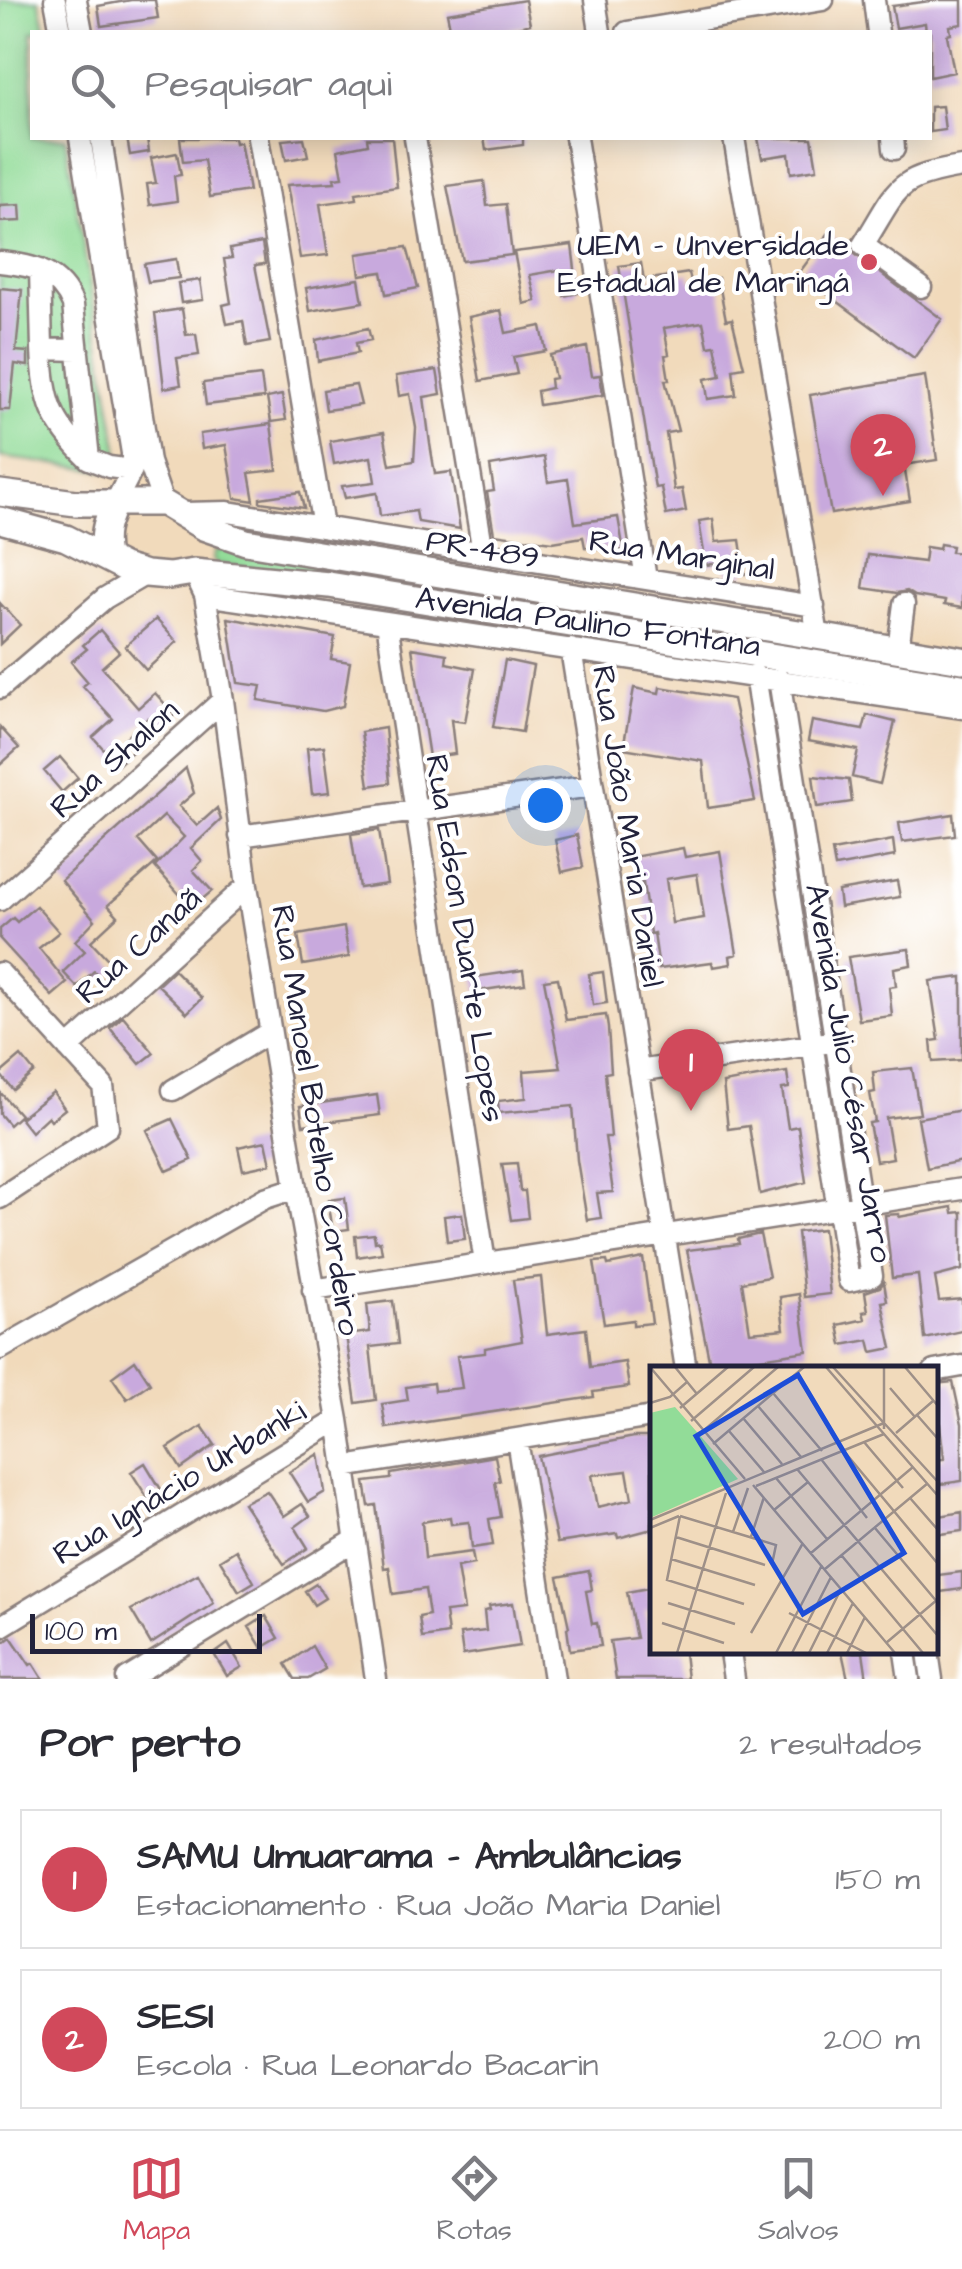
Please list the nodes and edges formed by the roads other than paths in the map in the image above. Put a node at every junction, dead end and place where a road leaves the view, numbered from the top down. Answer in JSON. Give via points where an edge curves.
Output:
{"nodes":[{"id":1,"x":55,"y":0,"type":"edge"},
{"id":2,"x":76,"y":0,"type":"edge"},
{"id":3,"x":595,"y":0,"type":"edge"},
{"id":4,"x":823,"y":0,"type":"edge"},
{"id":5,"x":874,"y":0,"type":"edge"},
{"id":6,"x":714,"y":25,"type":"edge"},
{"id":7,"x":61,"y":30,"type":"edge"},
{"id":8,"x":82,"y":30,"type":"edge"},
{"id":9,"x":600,"y":30,"type":"edge"},
{"id":10,"x":652,"y":30,"type":"edge"},
{"id":11,"x":878,"y":30,"type":"edge"},
{"id":12,"x":80,"y":140,"type":"edge"},
{"id":13,"x":100,"y":140,"type":"edge"},
{"id":14,"x":258,"y":140,"type":"edge"},
{"id":15,"x":415,"y":140,"type":"edge"},
{"id":16,"x":576,"y":140,"type":"edge"},
{"id":17,"x":734,"y":140,"type":"edge"},
{"id":18,"x":957,"y":172,"type":"edge"},
{"id":19,"x":0,"y":262,"type":"edge"},
{"id":20,"x":40,"y":270,"type":"junction"},
{"id":21,"x":921,"y":287,"type":"dead end"},
{"id":22,"x":42,"y":349,"type":"junction"},
{"id":23,"x":78,"y":350,"type":"junction"},
{"id":24,"x":88,"y":459,"type":"junction"},
{"id":25,"x":132,"y":470,"type":"junction"},
{"id":26,"x":0,"y":494,"type":"edge"},
{"id":27,"x":114,"y":505,"type":"junction"},
{"id":28,"x":183,"y":514,"type":"junction"},
{"id":29,"x":0,"y":520,"type":"edge"},
{"id":30,"x":323,"y":527,"type":"junction"},
{"id":31,"x":483,"y":552,"type":"junction"},
{"id":32,"x":106,"y":557,"type":"junction"},
{"id":33,"x":146,"y":574,"type":"junction"},
{"id":34,"x":646,"y":579,"type":"junction"},
{"id":35,"x":200,"y":584,"type":"junction"},
{"id":36,"x":904,"y":604,"type":"dead end"},
{"id":37,"x":814,"y":606,"type":"junction"},
{"id":38,"x":386,"y":622,"type":"junction"},
{"id":39,"x":818,"y":636,"type":"junction"},
{"id":40,"x":571,"y":648,"type":"junction"},
{"id":41,"x":898,"y":650,"type":"junction"},
{"id":42,"x":962,"y":660,"type":"edge"},
{"id":43,"x":756,"y":676,"type":"junction"},
{"id":44,"x":780,"y":679,"type":"junction"},
{"id":45,"x":962,"y":687,"type":"edge"},
{"id":46,"x":0,"y":688,"type":"edge"},
{"id":47,"x":223,"y":700,"type":"junction"},
{"id":48,"x":962,"y":708,"type":"edge"},
{"id":49,"x":592,"y":786,"type":"junction"},
{"id":50,"x":416,"y":811,"type":"junction"},
{"id":51,"x":240,"y":836,"type":"junction"},
{"id":52,"x":248,"y":886,"type":"junction"},
{"id":53,"x":0,"y":900,"type":"edge"},
{"id":54,"x":0,"y":974,"type":"edge"},
{"id":55,"x":270,"y":1032,"type":"junction"},
{"id":56,"x":835,"y":1041,"type":"junction"},
{"id":57,"x":812,"y":1044,"type":"junction"},
{"id":58,"x":68,"y":1048,"type":"junction"},
{"id":59,"x":638,"y":1071,"type":"junction"},
{"id":60,"x":173,"y":1090,"type":"dead end"},
{"id":61,"x":296,"y":1188,"type":"junction"},
{"id":62,"x":962,"y":1189,"type":"edge"},
{"id":63,"x":0,"y":1198,"type":"edge"},
{"id":64,"x":861,"y":1204,"type":"junction"},
{"id":65,"x":836,"y":1208,"type":"junction"},
{"id":66,"x":666,"y":1235,"type":"junction"},
{"id":67,"x":485,"y":1263,"type":"junction"},
{"id":68,"x":314,"y":1290,"type":"junction"},
{"id":69,"x":0,"y":1349,"type":"edge"},
{"id":70,"x":686,"y":1366,"type":"edge"},
{"id":71,"x":962,"y":1366,"type":"edge"},
{"id":72,"x":937,"y":1370,"type":"edge"},
{"id":73,"x":650,"y":1417,"type":"edge"},
{"id":74,"x":338,"y":1420,"type":"junction"},
{"id":75,"x":516,"y":1439,"type":"junction"},
{"id":76,"x":344,"y":1466,"type":"junction"},
{"id":77,"x":355,"y":1540,"type":"junction"},
{"id":78,"x":0,"y":1627,"type":"edge"},
{"id":79,"x":730,"y":1654,"type":"edge"},
{"id":80,"x":905,"y":1654,"type":"edge"},
{"id":81,"x":928,"y":1654,"type":"edge"},
{"id":82,"x":369,"y":1675,"type":"edge"},
{"id":83,"x":127,"y":1679,"type":"edge"},
{"id":84,"x":554,"y":1679,"type":"edge"},
{"id":85,"x":734,"y":1679,"type":"edge"},
{"id":86,"x":910,"y":1679,"type":"edge"},
{"id":87,"x":932,"y":1679,"type":"edge"}],
"edges":[{"from":1,"to":7,"type":"street"},
{"from":2,"to":8,"type":"street"},
{"from":3,"to":9,"type":"street"},
{"from":4,"to":6,"type":"street"},
{"from":5,"to":11,"type":"street"},
{"from":6,"to":10,"type":"street"},
{"from":12,"to":25,"type":"street"},
{"from":13,"to":28,"type":"street","via":[[149,462]]},
{"from":14,"to":30,"type":"street"},
{"from":15,"to":31,"type":"street"},
{"from":16,"to":34,"type":"street"},
{"from":17,"to":37,"type":"street"},
{"from":18,"to":21,"type":"street","via":[[920,174],[902,186],[863,245]]},
{"from":19,"to":20,"type":"street"},
{"from":20,"to":22,"type":"street"},
{"from":20,"to":23,"type":"street","via":[[68,293]]},
{"from":22,"to":23,"type":"street"},
{"from":22,"to":24,"type":"street","via":[[55,422]]},
{"from":23,"to":24,"type":"street"},
{"from":24,"to":25,"type":"street"},
{"from":25,"to":27,"type":"street"},
{"from":26,"to":27,"type":"main road","name":"PR-489","number":"PR-489"},
{"from":27,"to":28,"type":"main road","name":"PR-489","number":"PR-489"},
{"from":27,"to":32,"type":"main road","via":[[105,522]]},
{"from":28,"to":30,"type":"street","name":"Rua Marginal","via":[[228,512]]},
{"from":28,"to":35,"type":"main road","via":[[204,544]]},
{"from":28,"to":39,"type":"main road","name":"PR-489","number":"PR-489","via":[[246,542]]},
{"from":29,"to":32,"type":"main road","name":"PR-489","number":"PR-489","via":[[44,530]]},
{"from":30,"to":31,"type":"street","name":"Rua Marginal"},
{"from":31,"to":34,"type":"street","name":"Rua Marginal"},
{"from":32,"to":33,"type":"main road","name":"PR-489","number":"PR-489"},
{"from":33,"to":35,"type":"main road","name":"PR-489","number":"PR-489"},
{"from":33,"to":46,"type":"street","via":[[104,598]]},
{"from":34,"to":37,"type":"street","name":"Rua Marginal"},
{"from":35,"to":38,"type":"street","name":"Avenida Paulino Fontana"},
{"from":35,"to":45,"type":"main road","name":"PR-489","number":"PR-489","via":[[328,585]]},
{"from":35,"to":47,"type":"street","name":"Rua Manoel Botelho Cordeiro"},
{"from":36,"to":41,"type":"street"},
{"from":37,"to":39,"type":"street"},
{"from":38,"to":40,"type":"street","name":"Avenida Paulino Fontana"},
{"from":38,"to":50,"type":"street","name":"Rua Edson Duarte Lopes"},
{"from":39,"to":41,"type":"main road","name":"PR-489","number":"PR-489"},
{"from":40,"to":43,"type":"street","name":"Avenida Paulino Fontana"},
{"from":40,"to":49,"type":"street","name":"Rua João Maria Daniel"},
{"from":41,"to":42,"type":"main road","name":"PR-489","number":"PR-489"},
{"from":43,"to":44,"type":"street","name":"Avenida Paulino Fontana"},
{"from":43,"to":57,"type":"street","name":"Avenida Julio César Jarro"},
{"from":44,"to":48,"type":"street","name":"Avenida Paulino Fontana"},
{"from":44,"to":56,"type":"street","name":"Avenida Julio César Jarro"},
{"from":47,"to":51,"type":"street","name":"Rua Manoel Botelho Cordeiro"},
{"from":47,"to":53,"type":"street","name":"Rua Shalon"},
{"from":49,"to":50,"type":"street"},
{"from":49,"to":59,"type":"street","name":"Rua João Maria Daniel"},
{"from":50,"to":51,"type":"street"},
{"from":50,"to":67,"type":"street","name":"Rua Edson Duarte Lopes"},
{"from":51,"to":52,"type":"street","name":"Rua Manoel Botelho Cordeiro"},
{"from":52,"to":55,"type":"street","name":"Rua Manoel Botelho Cordeiro"},
{"from":52,"to":58,"type":"street","name":"Rua Canaã"},
{"from":54,"to":58,"type":"street"},
{"from":55,"to":60,"type":"street"},
{"from":55,"to":61,"type":"street","name":"Rua Manoel Botelho Cordeiro"},
{"from":56,"to":57,"type":"street"},
{"from":56,"to":64,"type":"street","name":"Avenida Julio César Jarro"},
{"from":57,"to":59,"type":"street"},
{"from":57,"to":65,"type":"street","name":"Avenida Julio César Jarro"},
{"from":58,"to":63,"type":"street","via":[[103,1086],[108,1128]]},
{"from":59,"to":66,"type":"street","name":"Rua João Maria Daniel"},
{"from":61,"to":68,"type":"street","name":"Rua Manoel Botelho Cordeiro"},
{"from":61,"to":69,"type":"street","via":[[265,1198]]},
{"from":62,"to":64,"type":"street"},
{"from":64,"to":65,"type":"street"},
{"from":64,"to":65,"type":"street","name":"Avenida Julio César Jarro","via":[[872,1276],[848,1281]]},
{"from":65,"to":66,"type":"street"},
{"from":66,"to":67,"type":"street"},
{"from":66,"to":70,"type":"street","name":"Rua João Maria Daniel"},
{"from":67,"to":68,"type":"street"},
{"from":68,"to":74,"type":"street","name":"Rua Manoel Botelho Cordeiro"},
{"from":71,"to":72,"type":"street"},
{"from":73,"to":75,"type":"street"},
{"from":74,"to":76,"type":"street","name":"Rua Manoel Botelho Cordeiro"},
{"from":74,"to":78,"type":"street","name":"Rua Ignácio Urbanki"},
{"from":75,"to":76,"type":"street"},
{"from":75,"to":84,"type":"street"},
{"from":76,"to":77,"type":"street","name":"Rua Manoel Botelho Cordeiro"},
{"from":77,"to":82,"type":"street","name":"Rua Manoel Botelho Cordeiro"},
{"from":77,"to":83,"type":"street"},
{"from":79,"to":85,"type":"street"},
{"from":80,"to":86,"type":"street"},
{"from":81,"to":87,"type":"street"}]}
